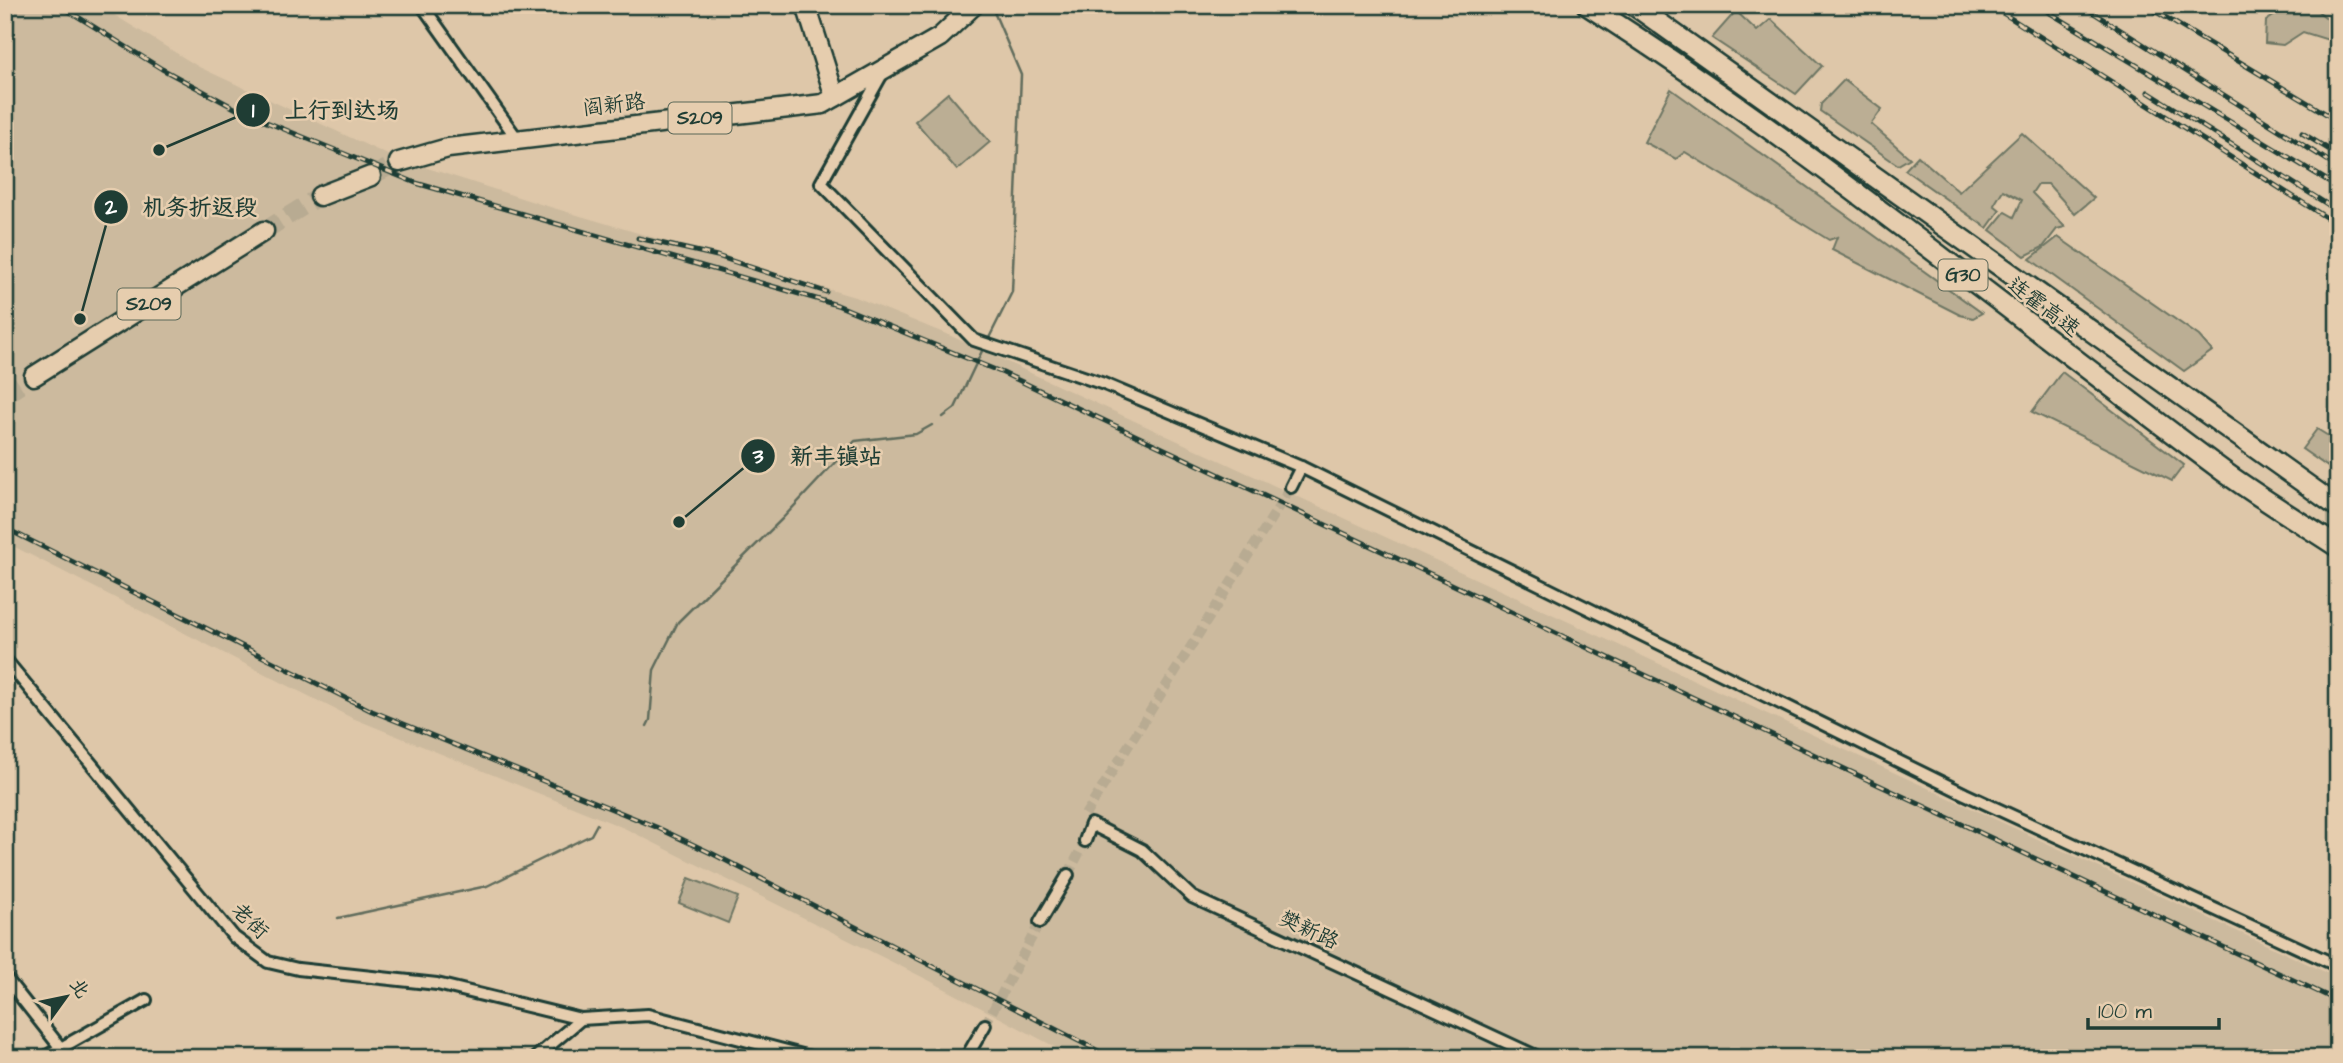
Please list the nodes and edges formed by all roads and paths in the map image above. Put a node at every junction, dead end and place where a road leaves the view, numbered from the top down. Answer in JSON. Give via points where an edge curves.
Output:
{"nodes":[{"id":1,"x":422,"y":5,"type":"edge"},
{"id":2,"x":806,"y":5,"type":"edge"},
{"id":3,"x":974,"y":5,"type":"edge"},
{"id":4,"x":1587,"y":5,"type":"edge"},
{"id":5,"x":1634,"y":5,"type":"edge"},
{"id":6,"x":884,"y":69,"type":"junction"},
{"id":7,"x":835,"y":97,"type":"junction"},
{"id":8,"x":518,"y":140,"type":"junction"},
{"id":9,"x":399,"y":162,"type":"tunnel mouth"},
{"id":10,"x":371,"y":176,"type":"tunnel mouth"},
{"id":11,"x":320,"y":196,"type":"tunnel mouth"},
{"id":12,"x":264,"y":231,"type":"tunnel mouth"},
{"id":13,"x":34,"y":376,"type":"tunnel mouth"},
{"id":14,"x":1301,"y":467,"type":"junction"},
{"id":15,"x":1291,"y":486,"type":"tunnel mouth"},
{"id":16,"x":2338,"y":507,"type":"edge"},
{"id":17,"x":2338,"y":547,"type":"edge"},
{"id":18,"x":5,"y":659,"type":"edge"},
{"id":19,"x":1085,"y":841,"type":"tunnel mouth"},
{"id":20,"x":1068,"y":875,"type":"tunnel mouth"},
{"id":21,"x":1040,"y":922,"type":"tunnel mouth"},
{"id":22,"x":2338,"y":966,"type":"edge"},
{"id":23,"x":5,"y":977,"type":"edge"},
{"id":24,"x":146,"y":1000,"type":"dead end"},
{"id":25,"x":581,"y":1018,"type":"junction"},
{"id":26,"x":985,"y":1025,"type":"tunnel mouth"},
{"id":27,"x":60,"y":1047,"type":"junction"},
{"id":28,"x":43,"y":1058,"type":"edge"},
{"id":29,"x":535,"y":1058,"type":"edge"},
{"id":30,"x":814,"y":1058,"type":"edge"},
{"id":31,"x":966,"y":1058,"type":"edge"},
{"id":32,"x":1541,"y":1058,"type":"edge"}],
"edges":[{"from":1,"to":8,"type":"street"},
{"from":2,"to":7,"type":"main road"},
{"from":3,"to":6,"type":"main road","name":"阎新路","number":"S209","via":[[940,37]]},
{"from":4,"to":17,"type":"highway","name":"连霍高速","number":"G30","via":[[1800,151],[2226,472]]},
{"from":5,"to":16,"type":"highway","name":"连霍高速","number":"G30"},
{"from":6,"to":7,"type":"main road","name":"阎新路","number":"S209"},
{"from":6,"to":14,"type":"street","via":[[821,183],[974,340],[1104,384]]},
{"from":7,"to":8,"type":"main road","name":"阎新路","number":"S209","via":[[823,104]]},
{"from":8,"to":9,"type":"main road","name":"阎新路","number":"S209","via":[[448,148]]},
{"from":10,"to":11,"type":"main road"},
{"from":12,"to":13,"type":"main road","number":"S209"},
{"from":14,"to":15,"type":"street"},
{"from":14,"to":22,"type":"street","via":[[1965,794]]},
{"from":18,"to":25,"type":"street","name":"老街","via":[[234,937],[268,962],[437,984]]},
{"from":19,"to":32,"type":"street","name":"樊新路","via":[[1088,820],[1142,850],[1192,897]]},
{"from":20,"to":21,"type":"street"},
{"from":23,"to":27,"type":"street"},
{"from":24,"to":27,"type":"street"},
{"from":25,"to":29,"type":"street"},
{"from":25,"to":30,"type":"street","name":"老街","via":[[648,1015]]},
{"from":26,"to":31,"type":"street"},
{"from":27,"to":28,"type":"street"}]}
